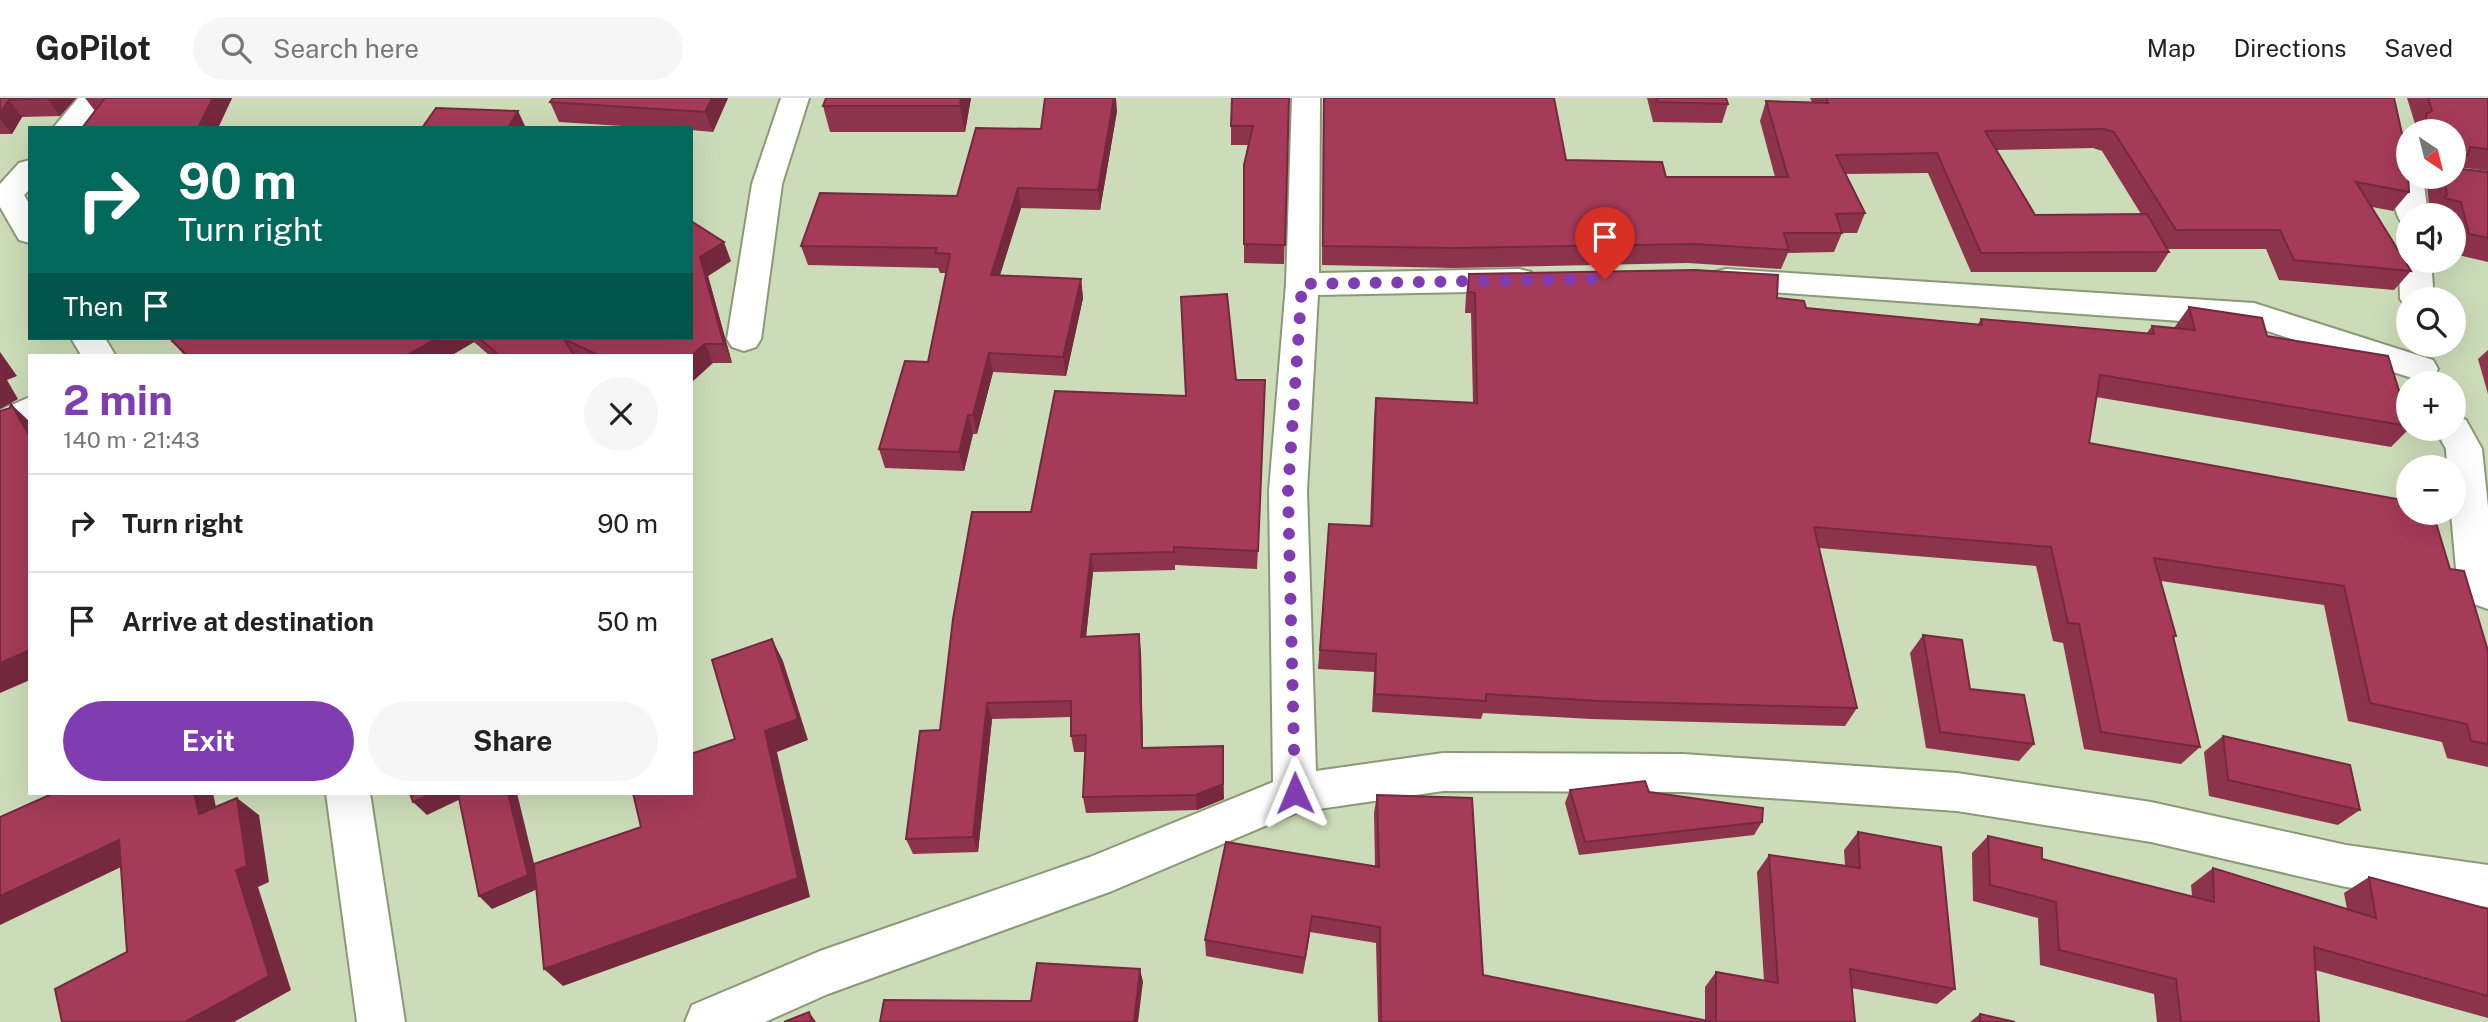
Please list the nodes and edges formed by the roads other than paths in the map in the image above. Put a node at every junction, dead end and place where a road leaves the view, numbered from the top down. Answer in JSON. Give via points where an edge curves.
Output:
{"nodes":[{"id":1,"x":94,"y":98,"type":"edge"},
{"id":2,"x":795,"y":98,"type":"edge"},
{"id":3,"x":1306,"y":98,"type":"edge"},
{"id":4,"x":70,"y":126,"type":"edge"},
{"id":5,"x":28,"y":172,"type":"edge"},
{"id":6,"x":4,"y":193,"type":"edge"},
{"id":7,"x":28,"y":230,"type":"edge"},
{"id":8,"x":1702,"y":278,"type":"edge"},
{"id":9,"x":1550,"y":280,"type":"edge"},
{"id":10,"x":1302,"y":284,"type":"junction"},
{"id":11,"x":744,"y":340,"type":"dead end"},
{"id":12,"x":2423,"y":366,"type":"edge"},
{"id":13,"x":28,"y":411,"type":"edge"},
{"id":14,"x":0,"y":426,"type":"edge"},
{"id":15,"x":2460,"y":441,"type":"edge"},
{"id":16,"x":2484,"y":577,"type":"edge"},
{"id":17,"x":1295,"y":793,"type":"junction"},
{"id":18,"x":348,"y":795,"type":"edge"},
{"id":19,"x":2488,"y":886,"type":"edge"},
{"id":20,"x":380,"y":1022,"type":"edge"},
{"id":21,"x":709,"y":1022,"type":"edge"}],
"edges":[{"from":1,"to":4,"type":"street"},
{"from":2,"to":11,"type":"street","via":[[766,184]]},
{"from":3,"to":10,"type":"street"},
{"from":5,"to":6,"type":"street"},
{"from":6,"to":7,"type":"street"},
{"from":8,"to":12,"type":"street","via":[[2254,315]]},
{"from":9,"to":10,"type":"street"},
{"from":10,"to":17,"type":"street","via":[[1288,491]]},
{"from":13,"to":14,"type":"street"},
{"from":15,"to":16,"type":"street"},
{"from":17,"to":19,"type":"street","via":[[1443,772],[1683,773],[1957,792],[2151,822],[2346,866]]},
{"from":17,"to":21,"type":"street","via":[[1096,876],[820,974]]},
{"from":18,"to":20,"type":"street"}]}
